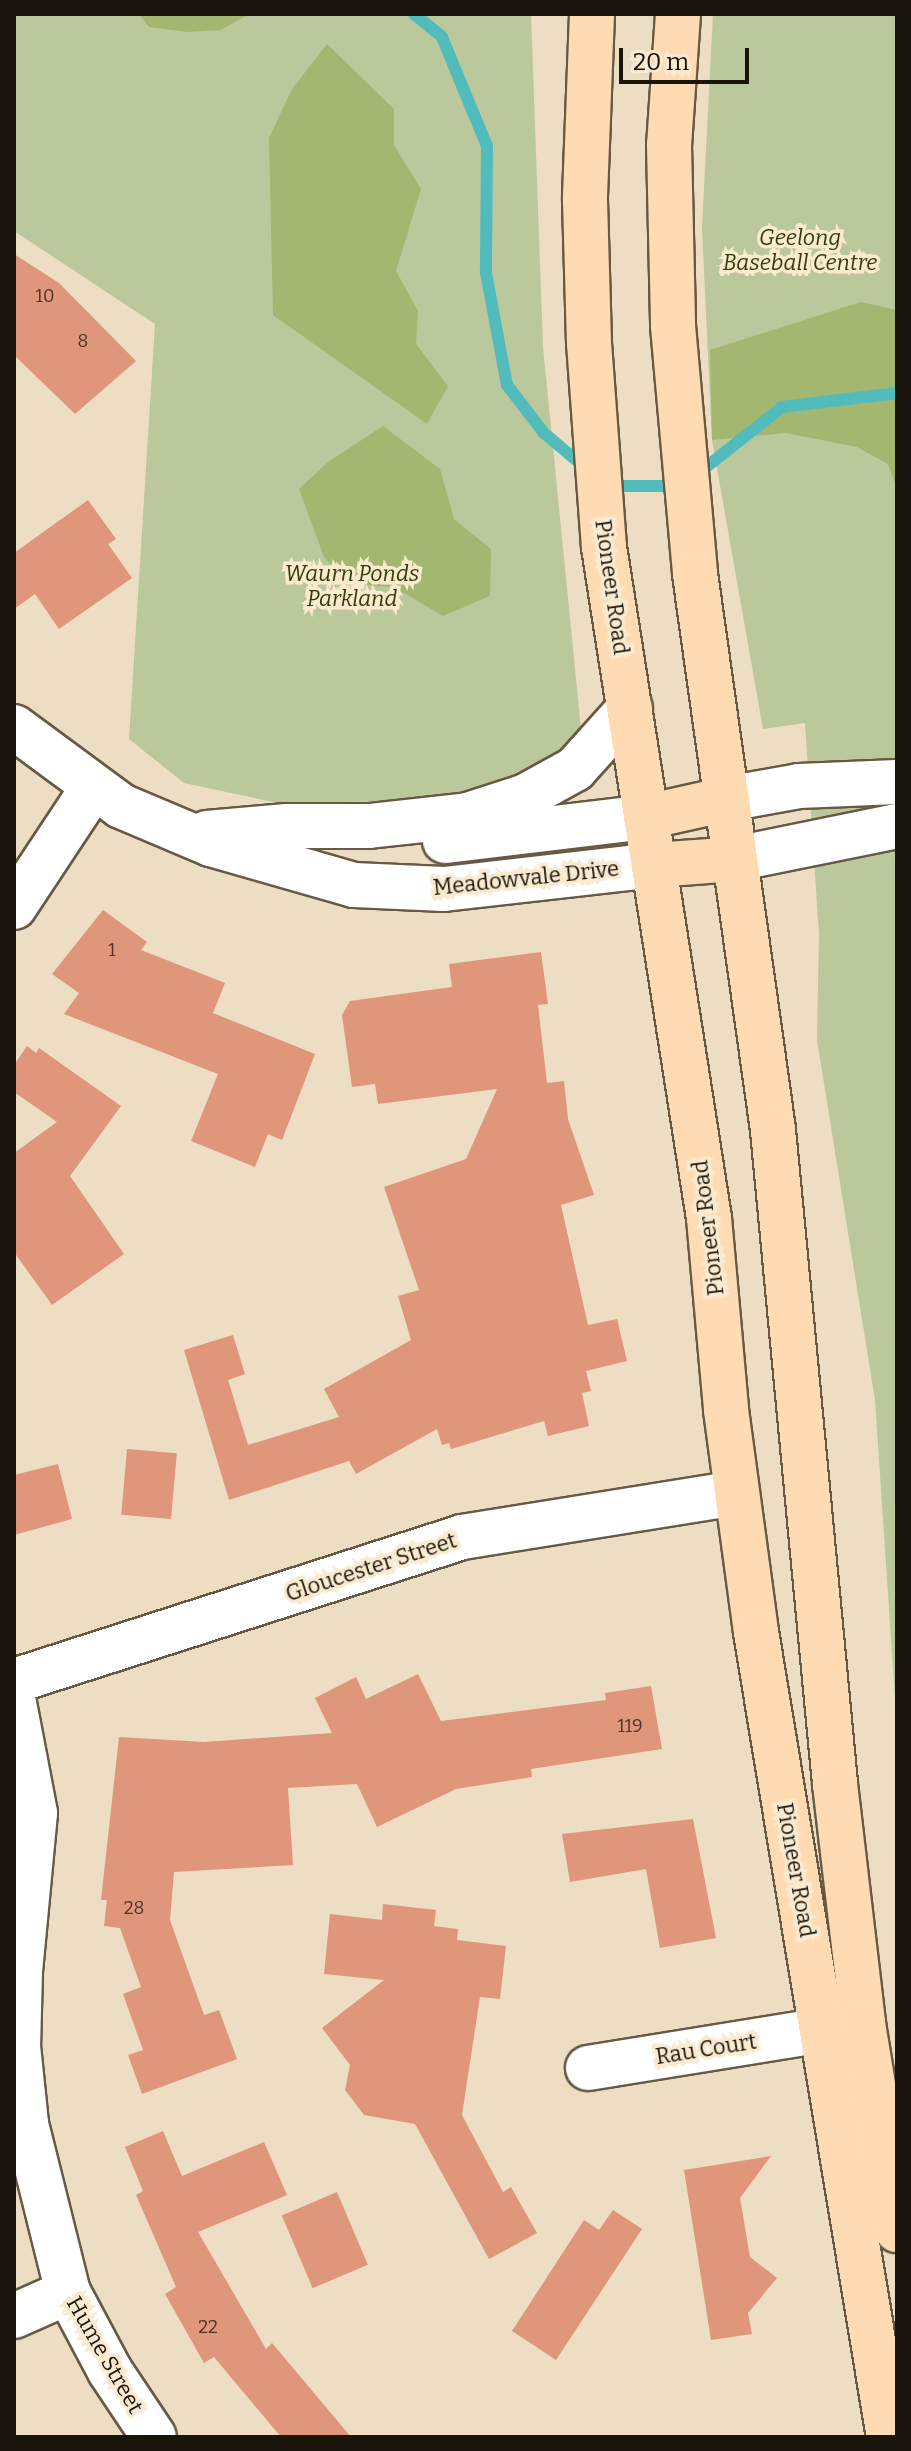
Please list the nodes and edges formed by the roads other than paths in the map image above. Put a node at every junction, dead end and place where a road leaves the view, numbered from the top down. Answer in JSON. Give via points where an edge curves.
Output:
{"nodes":[{"id":1,"x":592,"y":14,"type":"edge"},
{"id":2,"x":678,"y":14,"type":"edge"},
{"id":3,"x":630,"y":708,"type":"junction"},
{"id":4,"x":14,"y":727,"type":"edge"},
{"id":5,"x":897,"y":782,"type":"edge"},
{"id":6,"x":92,"y":789,"type":"junction"},
{"id":7,"x":727,"y":799,"type":"junction"},
{"id":8,"x":646,"y":817,"type":"junction"},
{"id":9,"x":897,"y":826,"type":"edge"},
{"id":10,"x":200,"y":840,"type":"junction"},
{"id":11,"x":735,"y":859,"type":"junction"},
{"id":12,"x":654,"y":865,"type":"junction"},
{"id":13,"x":14,"y":907,"type":"edge"},
{"id":14,"x":805,"y":1482,"type":"junction"},
{"id":15,"x":737,"y":1493,"type":"junction"},
{"id":16,"x":14,"y":1681,"type":"edge"},
{"id":17,"x":14,"y":1703,"type":"edge"},
{"id":18,"x":843,"y":2027,"type":"junction"},
{"id":19,"x":588,"y":2068,"type":"dead end"},
{"id":20,"x":897,"y":2230,"type":"edge"},
{"id":21,"x":68,"y":2292,"type":"junction"},
{"id":22,"x":14,"y":2316,"type":"edge"},
{"id":23,"x":154,"y":2437,"type":"edge"},
{"id":24,"x":889,"y":2437,"type":"edge"}],
"edges":[{"from":1,"to":3,"type":"main road","name":"Pioneer Road","via":[[585,136],[589,343],[610,590]]},
{"from":2,"to":7,"type":"main road","name":"Pioneer Road","via":[[669,145],[673,326],[695,574]]},
{"from":3,"to":8,"type":"main road","name":"Pioneer Road"},
{"from":3,"to":10,"type":"street","via":[[575,769],[526,796],[468,815],[369,826],[287,826]]},
{"from":4,"to":6,"type":"street","name":"Meadowvale Drive"},
{"from":5,"to":7,"type":"street","via":[[799,786]]},
{"from":6,"to":10,"type":"street","name":"Meadowvale Drive"},
{"from":6,"to":13,"type":"street"},
{"from":7,"to":8,"type":"main road"},
{"from":7,"to":11,"type":"main road","name":"Pioneer Road"},
{"from":8,"to":10,"type":"street","name":"Meadowvale Drive","via":[[376,848]]},
{"from":8,"to":12,"type":"main road","name":"Pioneer Road"},
{"from":9,"to":11,"type":"street"},
{"from":10,"to":12,"type":"street","name":"Meadowvale Drive","via":[[354,885],[444,889]]},
{"from":11,"to":12,"type":"main road"},
{"from":11,"to":14,"type":"main road","name":"Pioneer Road","via":[[773,1130]]},
{"from":12,"to":15,"type":"main road","name":"Pioneer Road","via":[[709,1218]]},
{"from":14,"to":15,"type":"main road"},
{"from":14,"to":18,"type":"main road","name":"Pioneer Road"},
{"from":15,"to":16,"type":"street","name":"Gloucester Street","via":[[462,1537]]},
{"from":15,"to":18,"type":"main road","name":"Pioneer Road"},
{"from":17,"to":21,"type":"street","name":"Hume Street","via":[[35,1813],[20,1972],[20,2062],[39,2190]]},
{"from":18,"to":19,"type":"street","name":"Rau Court"},
{"from":18,"to":20,"type":"main road","name":"Pioneer Road"},
{"from":18,"to":24,"type":"main road","name":"Pioneer Road"},
{"from":21,"to":22,"type":"street"},
{"from":21,"to":23,"type":"street","name":"Hume Street","via":[[110,2371]]}]}
